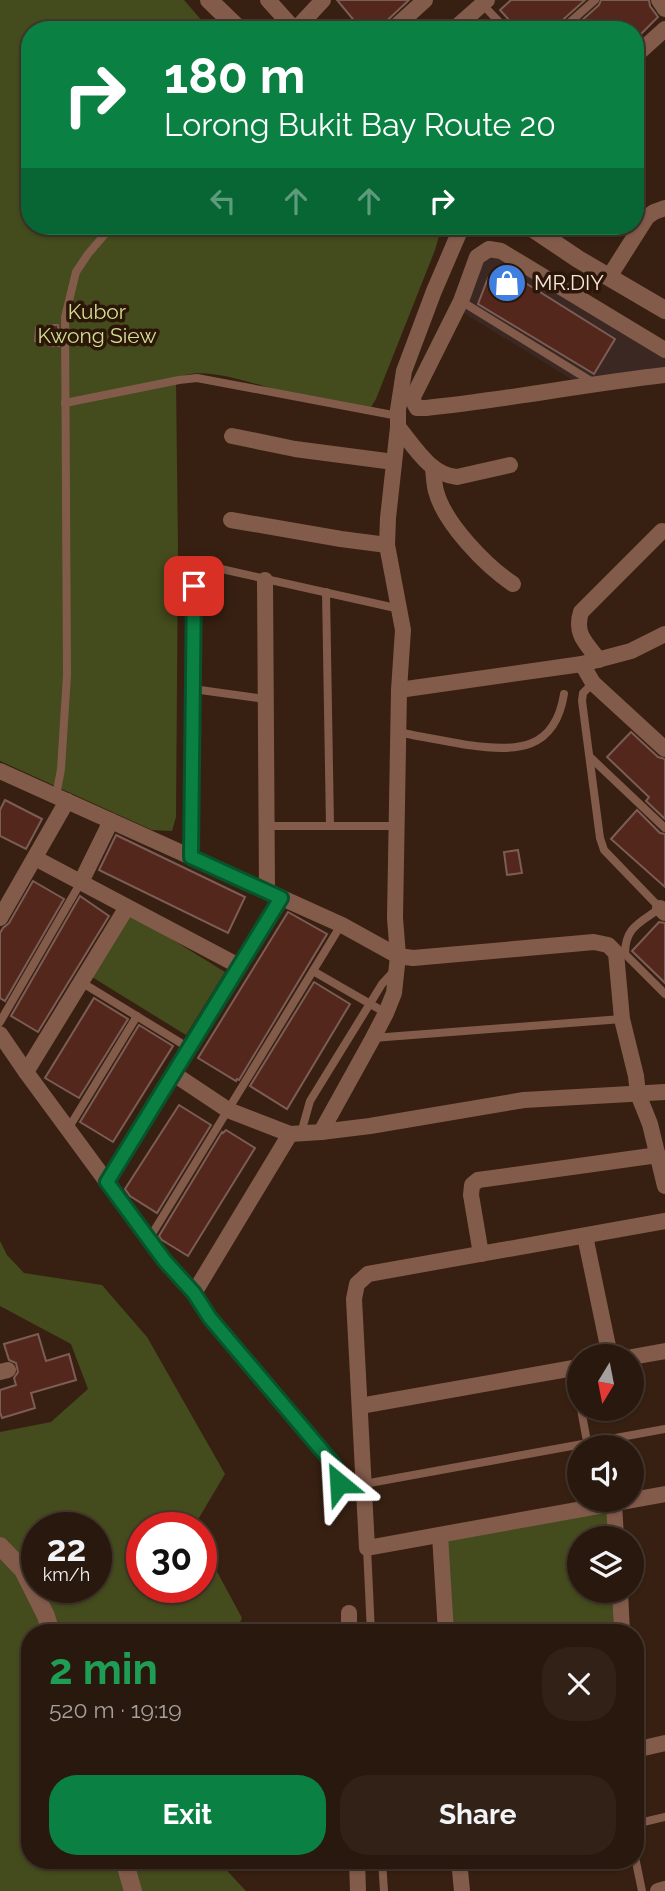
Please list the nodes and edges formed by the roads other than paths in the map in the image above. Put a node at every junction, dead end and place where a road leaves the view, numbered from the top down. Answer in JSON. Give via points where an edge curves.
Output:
{"nodes":[{"id":1,"x":209,"y":0,"type":"edge"},
{"id":2,"x":268,"y":0,"type":"edge"},
{"id":3,"x":323,"y":0,"type":"edge"},
{"id":4,"x":425,"y":0,"type":"edge"},
{"id":5,"x":595,"y":0,"type":"edge"},
{"id":6,"x":659,"y":0,"type":"edge"},
{"id":7,"x":482,"y":1,"type":"edge"},
{"id":8,"x":665,"y":9,"type":"edge"},
{"id":9,"x":231,"y":21,"type":"edge"},
{"id":10,"x":287,"y":21,"type":"edge"},
{"id":11,"x":303,"y":21,"type":"edge"},
{"id":12,"x":402,"y":21,"type":"edge"},
{"id":13,"x":462,"y":21,"type":"edge"},
{"id":14,"x":499,"y":21,"type":"edge"},
{"id":15,"x":571,"y":21,"type":"edge"},
{"id":16,"x":665,"y":29,"type":"edge"},
{"id":17,"x":644,"y":48,"type":"edge"},
{"id":18,"x":665,"y":208,"type":"edge"},
{"id":19,"x":644,"y":222,"type":"edge"},
{"id":20,"x":104,"y":235,"type":"edge"},
{"id":21,"x":458,"y":235,"type":"edge"},
{"id":22,"x":543,"y":235,"type":"edge"},
{"id":23,"x":636,"y":235,"type":"edge"},
{"id":24,"x":609,"y":278,"type":"junction"},
{"id":25,"x":434,"y":291,"type":"junction"},
{"id":26,"x":461,"y":301,"type":"junction"},
{"id":27,"x":665,"y":310,"type":"edge"},
{"id":28,"x":665,"y":351,"type":"edge"},
{"id":29,"x":665,"y":375,"type":"edge"},
{"id":30,"x":594,"y":383,"type":"junction"},
{"id":31,"x":65,"y":403,"type":"junction"},
{"id":32,"x":398,"y":422,"type":"junction"},
{"id":33,"x":232,"y":436,"type":"dead end"},
{"id":34,"x":394,"y":462,"type":"junction"},
{"id":35,"x":510,"y":466,"type":"dead end"},
{"id":36,"x":433,"y":469,"type":"junction"},
{"id":37,"x":231,"y":520,"type":"dead end"},
{"id":38,"x":662,"y":531,"type":"dead end"},
{"id":39,"x":387,"y":545,"type":"junction"},
{"id":40,"x":265,"y":580,"type":"junction"},
{"id":41,"x":513,"y":584,"type":"dead end"},
{"id":42,"x":326,"y":592,"type":"junction"},
{"id":43,"x":400,"y":608,"type":"junction"},
{"id":44,"x":665,"y":634,"type":"edge"},
{"id":45,"x":599,"y":660,"type":"junction"},
{"id":46,"x":582,"y":664,"type":"junction"},
{"id":47,"x":593,"y":683,"type":"junction"},
{"id":48,"x":193,"y":689,"type":"junction"},
{"id":49,"x":399,"y":691,"type":"junction"},
{"id":50,"x":564,"y":694,"type":"dead end"},
{"id":51,"x":265,"y":699,"type":"junction"},
{"id":52,"x":398,"y":732,"type":"junction"},
{"id":53,"x":665,"y":749,"type":"edge"},
{"id":54,"x":591,"y":758,"type":"junction"},
{"id":55,"x":0,"y":771,"type":"edge"},
{"id":56,"x":62,"y":799,"type":"junction"},
{"id":57,"x":111,"y":821,"type":"junction"},
{"id":58,"x":265,"y":826,"type":"junction"},
{"id":59,"x":330,"y":826,"type":"junction"},
{"id":60,"x":397,"y":826,"type":"junction"},
{"id":61,"x":665,"y":828,"type":"edge"},
{"id":62,"x":191,"y":857,"type":"junction"},
{"id":63,"x":35,"y":858,"type":"junction"},
{"id":64,"x":81,"y":882,"type":"junction"},
{"id":65,"x":274,"y":894,"type":"junction"},
{"id":66,"x":127,"y":907,"type":"junction"},
{"id":67,"x":662,"y":911,"type":"edge"},
{"id":68,"x":0,"y":918,"type":"edge"},
{"id":69,"x":342,"y":925,"type":"junction"},
{"id":70,"x":398,"y":962,"type":"junction"},
{"id":71,"x":239,"y":966,"type":"junction"},
{"id":72,"x":313,"y":971,"type":"junction"},
{"id":73,"x":81,"y":982,"type":"junction"},
{"id":74,"x":665,"y":994,"type":"edge"},
{"id":75,"x":370,"y":1004,"type":"junction"},
{"id":76,"x":386,"y":1013,"type":"junction"},
{"id":77,"x":137,"y":1016,"type":"junction"},
{"id":78,"x":622,"y":1019,"type":"junction"},
{"id":79,"x":0,"y":1022,"type":"edge"},
{"id":80,"x":0,"y":1034,"type":"edge"},
{"id":81,"x":373,"y":1038,"type":"junction"},
{"id":82,"x":189,"y":1048,"type":"junction"},
{"id":83,"x":26,"y":1072,"type":"junction"},
{"id":84,"x":174,"y":1074,"type":"junction"},
{"id":85,"x":665,"y":1091,"type":"edge"},
{"id":86,"x":638,"y":1094,"type":"junction"},
{"id":87,"x":228,"y":1110,"type":"junction"},
{"id":88,"x":68,"y":1129,"type":"junction"},
{"id":89,"x":321,"y":1132,"type":"junction"},
{"id":90,"x":296,"y":1134,"type":"junction"},
{"id":91,"x":658,"y":1155,"type":"junction"},
{"id":92,"x":107,"y":1182,"type":"junction"},
{"id":93,"x":665,"y":1186,"type":"edge"},
{"id":94,"x":665,"y":1221,"type":"edge"},
{"id":95,"x":585,"y":1236,"type":"junction"},
{"id":96,"x":149,"y":1239,"type":"junction"},
{"id":97,"x":481,"y":1254,"type":"junction"},
{"id":98,"x":194,"y":1293,"type":"junction"},
{"id":99,"x":608,"y":1344,"type":"edge"},
{"id":100,"x":665,"y":1351,"type":"edge"},
{"id":101,"x":644,"y":1355,"type":"edge"},
{"id":102,"x":567,"y":1369,"type":"edge"},
{"id":103,"x":360,"y":1406,"type":"junction"},
{"id":104,"x":665,"y":1429,"type":"edge"},
{"id":105,"x":636,"y":1435,"type":"edge"},
{"id":106,"x":567,"y":1448,"type":"edge"},
{"id":107,"x":339,"y":1483,"type":"dead end"},
{"id":108,"x":364,"y":1483,"type":"junction"},
{"id":109,"x":665,"y":1494,"type":"edge"},
{"id":110,"x":644,"y":1497,"type":"edge"},
{"id":111,"x":567,"y":1510,"type":"edge"},
{"id":112,"x":440,"y":1535,"type":"junction"},
{"id":113,"x":0,"y":1546,"type":"edge"},
{"id":114,"x":367,"y":1548,"type":"junction"},
{"id":115,"x":621,"y":1603,"type":"edge"},
{"id":116,"x":349,"y":1613,"type":"dead end"},
{"id":117,"x":48,"y":1624,"type":"edge"},
{"id":118,"x":349,"y":1624,"type":"edge"},
{"id":119,"x":371,"y":1624,"type":"edge"},
{"id":120,"x":445,"y":1624,"type":"edge"},
{"id":121,"x":622,"y":1624,"type":"edge"},
{"id":122,"x":665,"y":1743,"type":"edge"},
{"id":123,"x":644,"y":1748,"type":"edge"},
{"id":124,"x":665,"y":1817,"type":"edge"},
{"id":125,"x":644,"y":1822,"type":"edge"},
{"id":126,"x":127,"y":1869,"type":"edge"},
{"id":127,"x":357,"y":1869,"type":"edge"},
{"id":128,"x":383,"y":1869,"type":"edge"},
{"id":129,"x":462,"y":1869,"type":"edge"},
{"id":130,"x":637,"y":1869,"type":"edge"},
{"id":131,"x":665,"y":1889,"type":"edge"},
{"id":132,"x":133,"y":1891,"type":"edge"},
{"id":133,"x":358,"y":1891,"type":"edge"},
{"id":134,"x":384,"y":1891,"type":"edge"},
{"id":135,"x":462,"y":1891,"type":"edge"},
{"id":136,"x":642,"y":1891,"type":"edge"},
{"id":137,"x":658,"y":1891,"type":"edge"}],
"edges":[{"from":1,"to":9,"type":"street"},
{"from":2,"to":10,"type":"street"},
{"from":3,"to":11,"type":"street"},
{"from":4,"to":12,"type":"street"},
{"from":5,"to":15,"type":"lane"},
{"from":6,"to":8,"type":"street"},
{"from":7,"to":13,"type":"street"},
{"from":7,"to":14,"type":"lane"},
{"from":16,"to":17,"type":"street"},
{"from":18,"to":19,"type":"street"},
{"from":20,"to":31,"type":"lane","via":[[76,272],[65,317]]},
{"from":21,"to":25,"type":"street"},
{"from":22,"to":24,"type":"street"},
{"from":23,"to":24,"type":"street"},
{"from":24,"to":27,"type":"street"},
{"from":25,"to":26,"type":"street"},
{"from":25,"to":32,"type":"street","via":[[404,371]]},
{"from":26,"to":28,"type":"street","via":[[477,257],[489,249],[501,251]]},
{"from":26,"to":30,"type":"lane"},
{"from":26,"to":30,"type":"street","via":[[412,399],[417,408],[486,402]]},
{"from":29,"to":30,"type":"street"},
{"from":31,"to":32,"type":"lane","via":[[197,378]]},
{"from":31,"to":56,"type":"lane","via":[[67,675]]},
{"from":32,"to":34,"type":"street"},
{"from":32,"to":36,"type":"street"},
{"from":33,"to":34,"type":"street"},
{"from":34,"to":39,"type":"street"},
{"from":35,"to":36,"type":"street","via":[[457,477]]},
{"from":36,"to":41,"type":"street","via":[[436,494],[457,530]]},
{"from":37,"to":39,"type":"street"},
{"from":38,"to":45,"type":"street","via":[[581,611],[582,639]]},
{"from":39,"to":43,"type":"street"},
{"from":40,"to":42,"type":"lane"},
{"from":40,"to":48,"type":"lane","via":[[199,564],[194,586]]},
{"from":40,"to":51,"type":"street"},
{"from":42,"to":43,"type":"lane"},
{"from":42,"to":59,"type":"lane"},
{"from":43,"to":49,"type":"street"},
{"from":44,"to":45,"type":"street"},
{"from":45,"to":46,"type":"street"},
{"from":46,"to":47,"type":"street"},
{"from":46,"to":49,"type":"street"},
{"from":47,"to":53,"type":"street"},
{"from":47,"to":54,"type":"lane","via":[[582,701]]},
{"from":48,"to":51,"type":"lane"},
{"from":48,"to":62,"type":"lane"},
{"from":49,"to":52,"type":"street"},
{"from":50,"to":52,"type":"lane","via":[[555,725],[526,746],[497,749]]},
{"from":51,"to":58,"type":"street"},
{"from":52,"to":60,"type":"street"},
{"from":54,"to":61,"type":"lane"},
{"from":54,"to":67,"type":"lane","via":[[604,850]]},
{"from":55,"to":56,"type":"street"},
{"from":56,"to":57,"type":"street"},
{"from":56,"to":63,"type":"street"},
{"from":57,"to":62,"type":"street"},
{"from":57,"to":64,"type":"street"},
{"from":58,"to":59,"type":"lane"},
{"from":58,"to":65,"type":"street"},
{"from":59,"to":60,"type":"lane"},
{"from":60,"to":70,"type":"street"},
{"from":62,"to":65,"type":"street"},
{"from":63,"to":64,"type":"street"},
{"from":63,"to":68,"type":"street"},
{"from":64,"to":66,"type":"street"},
{"from":64,"to":79,"type":"lane"},
{"from":65,"to":69,"type":"street"},
{"from":65,"to":71,"type":"street"},
{"from":66,"to":71,"type":"street"},
{"from":66,"to":73,"type":"street"},
{"from":67,"to":74,"type":"lane","via":[[633,928],[625,941],[625,954]]},
{"from":69,"to":70,"type":"street"},
{"from":69,"to":72,"type":"lane"},
{"from":70,"to":75,"type":"lane"},
{"from":70,"to":76,"type":"street"},
{"from":70,"to":78,"type":"street","via":[[594,942],[608,945],[616,953]]},
{"from":71,"to":82,"type":"street"},
{"from":72,"to":75,"type":"lane"},
{"from":72,"to":87,"type":"lane"},
{"from":73,"to":77,"type":"lane"},
{"from":73,"to":83,"type":"street"},
{"from":75,"to":76,"type":"lane"},
{"from":75,"to":90,"type":"lane","via":[[310,1101]]},
{"from":76,"to":81,"type":"street"},
{"from":77,"to":82,"type":"lane"},
{"from":77,"to":88,"type":"lane"},
{"from":78,"to":81,"type":"lane"},
{"from":78,"to":86,"type":"street"},
{"from":80,"to":83,"type":"street"},
{"from":81,"to":89,"type":"street"},
{"from":82,"to":84,"type":"street"},
{"from":83,"to":88,"type":"street"},
{"from":84,"to":87,"type":"street"},
{"from":84,"to":92,"type":"street"},
{"from":85,"to":86,"type":"street"},
{"from":86,"to":89,"type":"street","via":[[524,1100]]},
{"from":86,"to":91,"type":"street"},
{"from":87,"to":90,"type":"street"},
{"from":87,"to":96,"type":"lane"},
{"from":88,"to":92,"type":"street"},
{"from":89,"to":90,"type":"street"},
{"from":90,"to":98,"type":"street"},
{"from":91,"to":93,"type":"street"},
{"from":91,"to":97,"type":"street","via":[[478,1180],[471,1195]]},
{"from":92,"to":96,"type":"street"},
{"from":94,"to":95,"type":"street"},
{"from":95,"to":97,"type":"street"},
{"from":95,"to":99,"type":"street"},
{"from":96,"to":98,"type":"street"},
{"from":97,"to":103,"type":"street","via":[[368,1274],[357,1284]]},
{"from":98,"to":107,"type":"street","via":[[330,1460]]},
{"from":100,"to":101,"type":"street"},
{"from":102,"to":103,"type":"street"},
{"from":103,"to":108,"type":"street"},
{"from":104,"to":105,"type":"lane"},
{"from":106,"to":108,"type":"lane"},
{"from":108,"to":114,"type":"street"},
{"from":109,"to":110,"type":"street"},
{"from":111,"to":112,"type":"street"},
{"from":112,"to":114,"type":"street"},
{"from":112,"to":120,"type":"street"},
{"from":113,"to":117,"type":"street","via":[[23,1570]]},
{"from":114,"to":119,"type":"lane"},
{"from":115,"to":121,"type":"street"},
{"from":116,"to":118,"type":"street"},
{"from":122,"to":123,"type":"street"},
{"from":124,"to":125,"type":"lane"},
{"from":126,"to":132,"type":"street"},
{"from":127,"to":133,"type":"street"},
{"from":128,"to":134,"type":"lane"},
{"from":129,"to":135,"type":"street"},
{"from":130,"to":136,"type":"lane"},
{"from":131,"to":137,"type":"street"}]}
